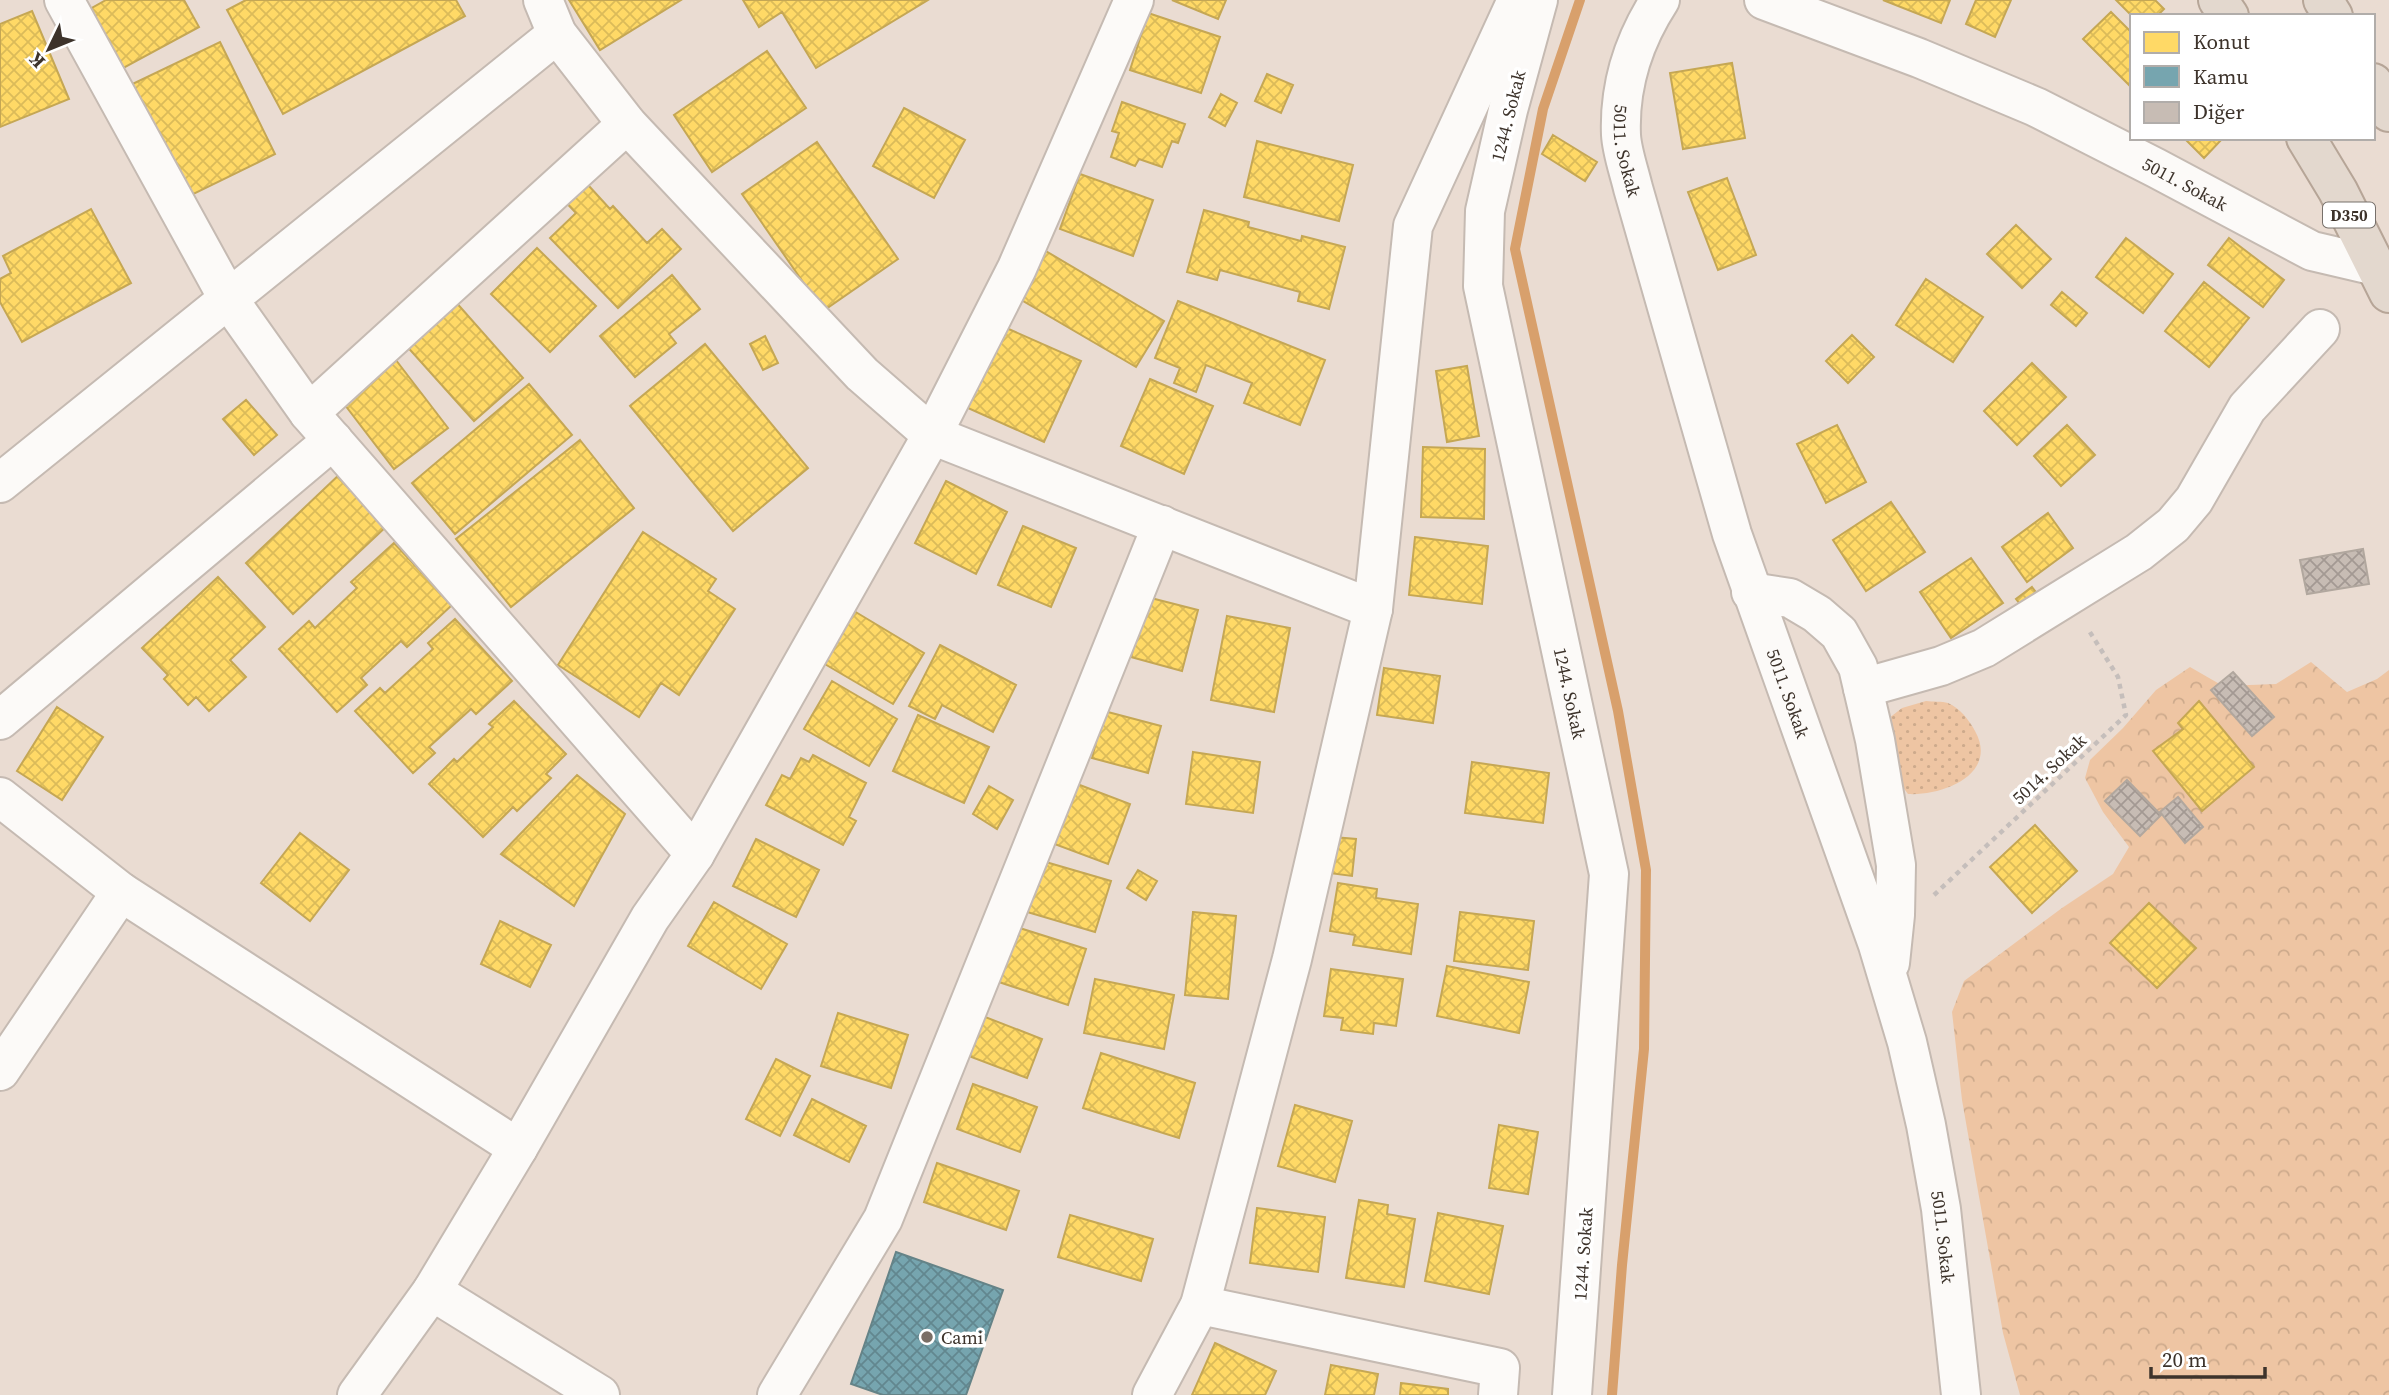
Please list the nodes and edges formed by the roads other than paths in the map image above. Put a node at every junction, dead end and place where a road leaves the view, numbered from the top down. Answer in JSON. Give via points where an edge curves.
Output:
{"nodes":[{"id":1,"x":64,"y":0,"type":"edge"},
{"id":2,"x":543,"y":0,"type":"edge"},
{"id":3,"x":1517,"y":0,"type":"edge"},
{"id":4,"x":1538,"y":0,"type":"edge"},
{"id":5,"x":1660,"y":0,"type":"edge"},
{"id":6,"x":1764,"y":0,"type":"edge"},
{"id":7,"x":1128,"y":3,"type":"edge"},
{"id":8,"x":558,"y":34,"type":"junction"},
{"id":9,"x":2375,"y":87,"type":"edge"},
{"id":10,"x":2389,"y":112,"type":"edge"},
{"id":11,"x":627,"y":124,"type":"junction"},
{"id":12,"x":2306,"y":140,"type":"edge"},
{"id":13,"x":2382,"y":280,"type":"edge"},
{"id":14,"x":229,"y":300,"type":"junction"},
{"id":15,"x":2320,"y":329,"type":"dead end"},
{"id":16,"x":321,"y":427,"type":"junction"},
{"id":17,"x":932,"y":435,"type":"junction"},
{"id":18,"x":0,"y":484,"type":"edge"},
{"id":19,"x":1162,"y":525,"type":"junction"},
{"id":20,"x":1751,"y":592,"type":"junction"},
{"id":21,"x":1373,"y":609,"type":"junction"},
{"id":22,"x":1863,"y":688,"type":"junction"},
{"id":23,"x":0,"y":720,"type":"edge"},
{"id":24,"x":0,"y":797,"type":"edge"},
{"id":25,"x":695,"y":854,"type":"junction"},
{"id":26,"x":121,"y":892,"type":"junction"},
{"id":27,"x":1888,"y":979,"type":"junction"},
{"id":28,"x":0,"y":1071,"type":"edge"},
{"id":29,"x":518,"y":1148,"type":"junction"},
{"id":30,"x":432,"y":1292,"type":"junction"},
{"id":31,"x":1200,"y":1306,"type":"junction"},
{"id":32,"x":357,"y":1395,"type":"edge"},
{"id":33,"x":600,"y":1395,"type":"edge"},
{"id":34,"x":776,"y":1395,"type":"edge"},
{"id":35,"x":1152,"y":1395,"type":"edge"},
{"id":36,"x":1498,"y":1395,"type":"edge"},
{"id":37,"x":1573,"y":1395,"type":"edge"},
{"id":38,"x":1961,"y":1395,"type":"edge"}],
"edges":[{"from":1,"to":14,"type":"street"},
{"from":2,"to":8,"type":"street"},
{"from":3,"to":21,"type":"street","via":[[1413,226]]},
{"from":4,"to":37,"type":"street","name":"1244. Sokak","via":[[1485,211],[1483,286],[1609,874]]},
{"from":5,"to":20,"type":"street","name":"5011. Sokak","via":[[1633,51],[1623,96],[1621,137]]},
{"from":6,"to":13,"type":"street","name":"5011. Sokak","via":[[2036,107],[2269,230]]},
{"from":7,"to":17,"type":"street","via":[[1017,268]]},
{"from":8,"to":11,"type":"street"},
{"from":8,"to":14,"type":"street"},
{"from":9,"to":10,"type":"highway"},
{"from":11,"to":16,"type":"street"},
{"from":11,"to":17,"type":"street","via":[[862,373]]},
{"from":12,"to":13,"type":"highway","number":"D350","via":[[2338,191]]},
{"from":14,"to":16,"type":"street"},
{"from":14,"to":18,"type":"street"},
{"from":15,"to":22,"type":"street","via":[[2247,408],[2194,500],[2173,525],[2139,552],[1984,648],[1941,666]]},
{"from":16,"to":23,"type":"street"},
{"from":16,"to":25,"type":"street"},
{"from":17,"to":19,"type":"street"},
{"from":17,"to":25,"type":"street"},
{"from":19,"to":21,"type":"street"},
{"from":19,"to":34,"type":"street","via":[[883,1219]]},
{"from":20,"to":22,"type":"street","via":[[1790,598],[1825,620],[1839,633],[1858,667]]},
{"from":20,"to":27,"type":"street","name":"5011. Sokak"},
{"from":21,"to":31,"type":"street","via":[[1292,959]]},
{"from":22,"to":27,"type":"street","via":[[1896,865]]},
{"from":24,"to":26,"type":"street"},
{"from":25,"to":29,"type":"street","via":[[650,918]]},
{"from":26,"to":28,"type":"street"},
{"from":26,"to":29,"type":"street"},
{"from":27,"to":38,"type":"street","name":"5011. Sokak","via":[[1907,1042],[1941,1209]]},
{"from":29,"to":30,"type":"street"},
{"from":30,"to":32,"type":"street"},
{"from":30,"to":33,"type":"street"},
{"from":31,"to":35,"type":"street"},
{"from":31,"to":36,"type":"street","via":[[1500,1368]]}]}
